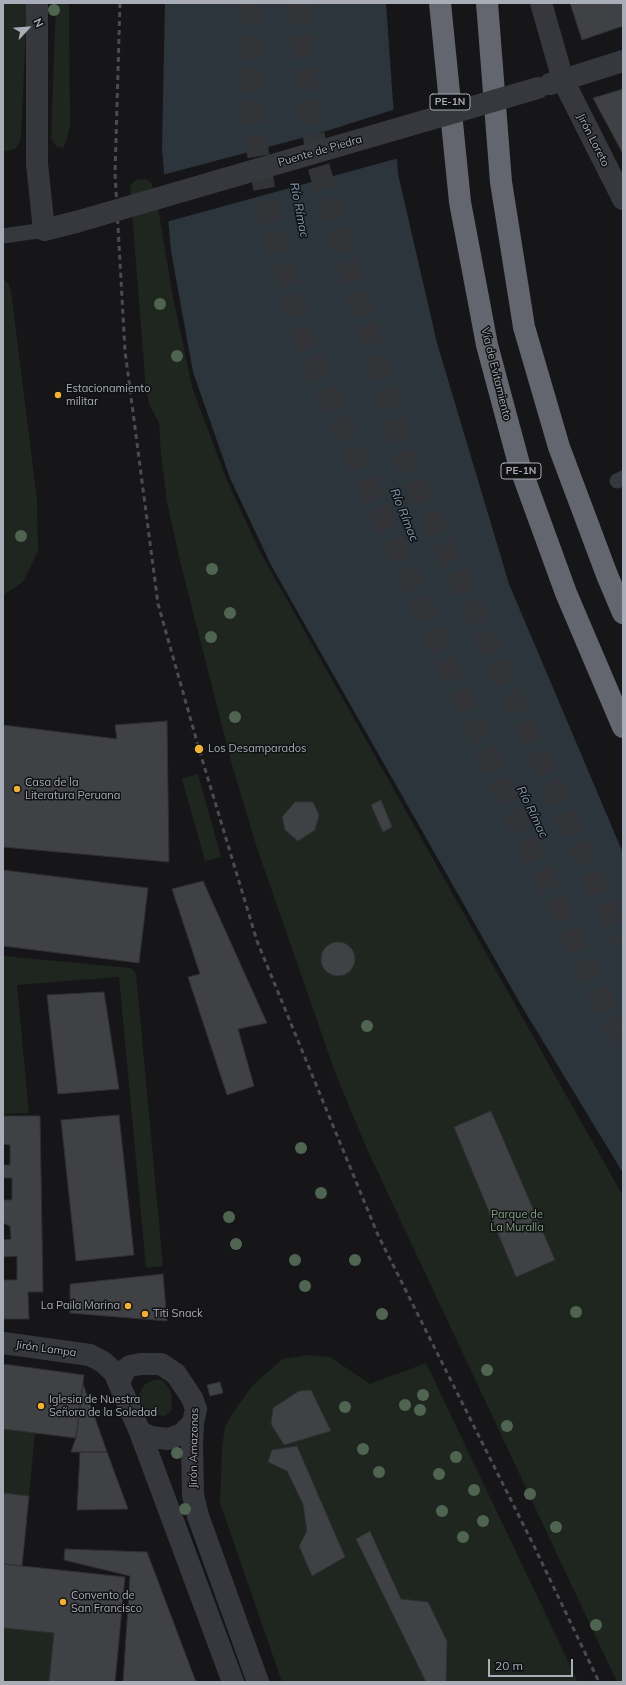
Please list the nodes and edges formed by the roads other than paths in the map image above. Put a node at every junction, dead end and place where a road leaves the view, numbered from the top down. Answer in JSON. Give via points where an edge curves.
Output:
{"nodes":[{"id":1,"x":37,"y":3,"type":"edge"},
{"id":2,"x":440,"y":3,"type":"edge"},
{"id":3,"x":487,"y":3,"type":"edge"},
{"id":4,"x":540,"y":3,"type":"edge"},
{"id":5,"x":623,"y":60,"type":"edge"},
{"id":6,"x":563,"y":80,"type":"junction"},
{"id":7,"x":623,"y":199,"type":"edge"},
{"id":8,"x":44,"y":230,"type":"junction"},
{"id":9,"x":3,"y":236,"type":"edge"},
{"id":10,"x":623,"y":613,"type":"edge"},
{"id":11,"x":623,"y":727,"type":"edge"},
{"id":12,"x":3,"y":1343,"type":"edge"},
{"id":13,"x":119,"y":1382,"type":"junction"},
{"id":14,"x":193,"y":1423,"type":"junction"},
{"id":15,"x":140,"y":1432,"type":"junction"},
{"id":16,"x":233,"y":1682,"type":"edge"},
{"id":17,"x":258,"y":1682,"type":"edge"}],
"edges":[{"from":1,"to":8,"type":"street","via":[[37,164]]},
{"from":2,"to":11,"type":"highway","name":"Vía de Evitamiento","number":"PE-1N","via":[[460,202],[487,345],[519,464],[566,593]]},
{"from":3,"to":10,"type":"highway","via":[[502,182],[524,327],[559,447]]},
{"from":4,"to":6,"type":"street","name":"Jirón Loreto"},
{"from":5,"to":6,"type":"street","name":"Puente de Piedra"},
{"from":6,"to":7,"type":"street","name":"Jirón Loreto"},
{"from":6,"to":8,"type":"street","name":"Puente de Piedra","bridge":true},
{"from":8,"to":9,"type":"lane"},
{"from":12,"to":13,"type":"street","name":"Jirón Lampa","via":[[90,1355],[109,1366]]},
{"from":13,"to":14,"type":"street","name":"Jirón Amazonas","via":[[130,1366],[161,1364],[176,1374],[192,1398],[196,1409]]},
{"from":13,"to":15,"type":"street"},
{"from":14,"to":15,"type":"street","via":[[182,1434],[168,1439],[151,1437]]},
{"from":14,"to":17,"type":"street","name":"Jirón Amazonas","via":[[193,1495],[198,1516]]},
{"from":15,"to":16,"type":"street"}]}
